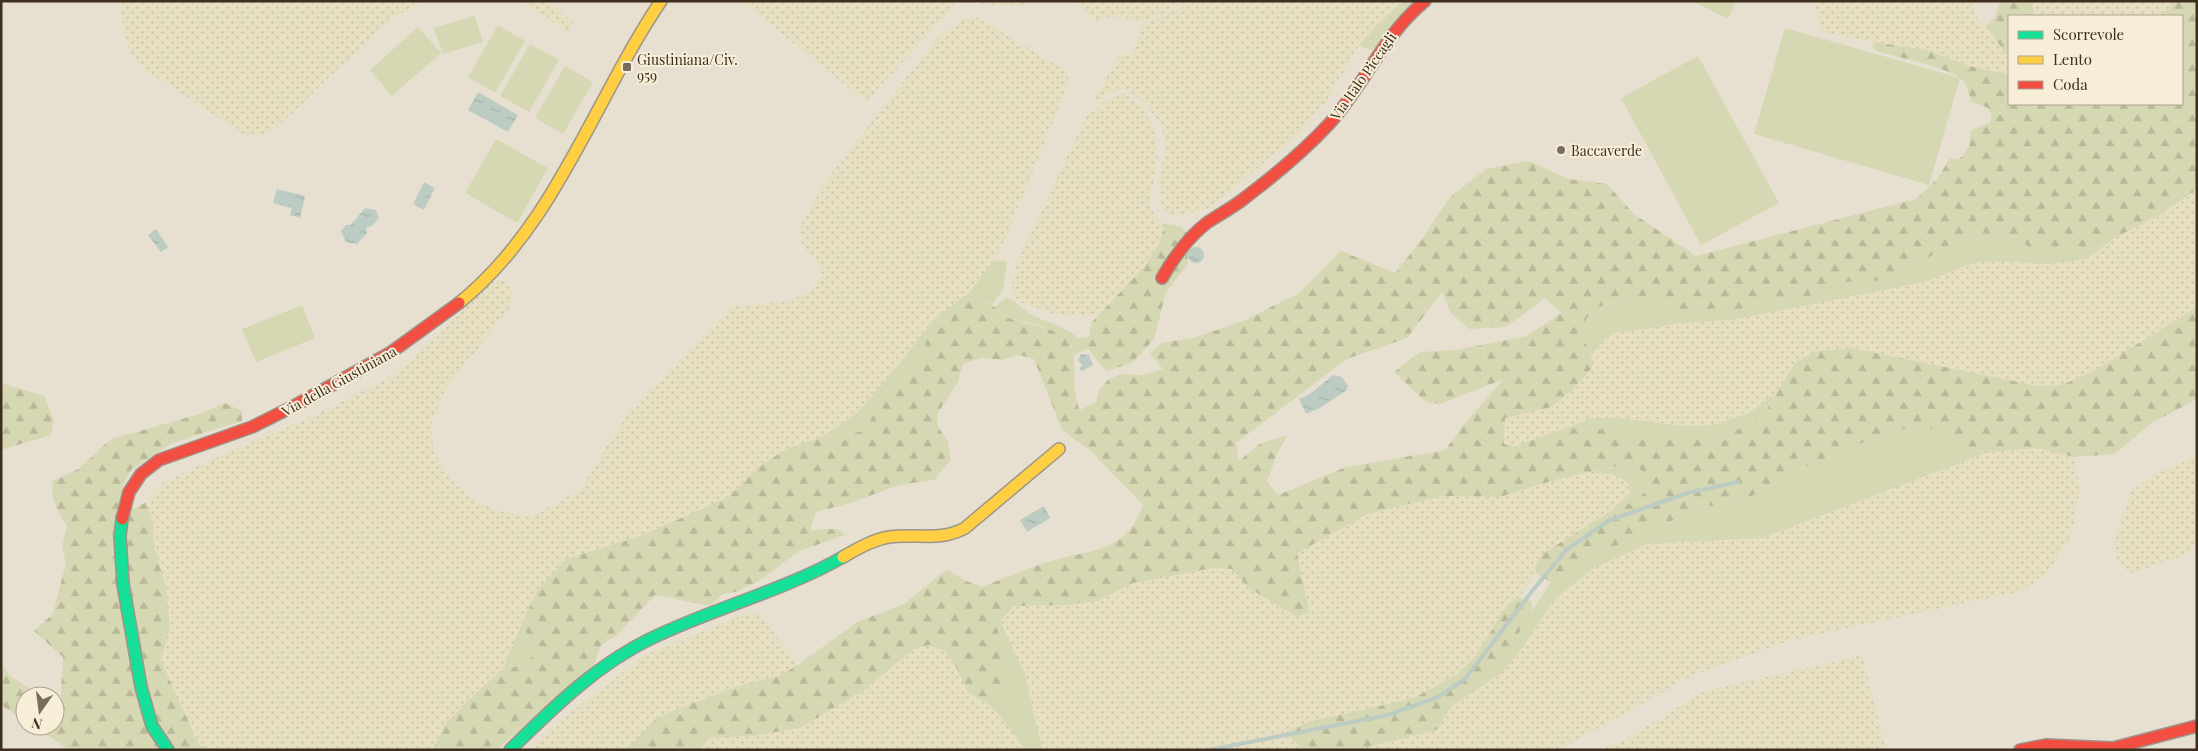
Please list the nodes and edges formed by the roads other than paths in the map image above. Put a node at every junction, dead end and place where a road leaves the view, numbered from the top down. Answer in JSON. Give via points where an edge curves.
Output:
{"nodes":[{"id":1,"x":661,"y":1,"type":"edge"},
{"id":2,"x":1425,"y":1,"type":"edge"},
{"id":3,"x":1162,"y":278,"type":"dead end"},
{"id":4,"x":1059,"y":449,"type":"dead end"},
{"id":5,"x":2197,"y":726,"type":"edge"},
{"id":6,"x":168,"y":750,"type":"edge"},
{"id":7,"x":510,"y":750,"type":"edge"},
{"id":8,"x":2020,"y":750,"type":"edge"}],
"edges":[{"from":1,"to":6,"type":"street","name":"Via della Giustiniana","via":[[626,53],[540,210],[507,256],[471,294],[423,332],[360,370],[258,424],[159,460],[145,468],[134,482],[121,525],[119,565],[145,706],[152,726]]},
{"from":2,"to":3,"type":"street","name":"Via Italo Piccagli","via":[[1399,26],[1342,110],[1323,131],[1231,209],[1191,236]]},
{"from":4,"to":7,"type":"street","via":[[966,528],[953,535],[880,539],[798,581],[636,646],[588,679]]},
{"from":5,"to":8,"type":"street","via":[[2113,748],[2046,745]]}]}
